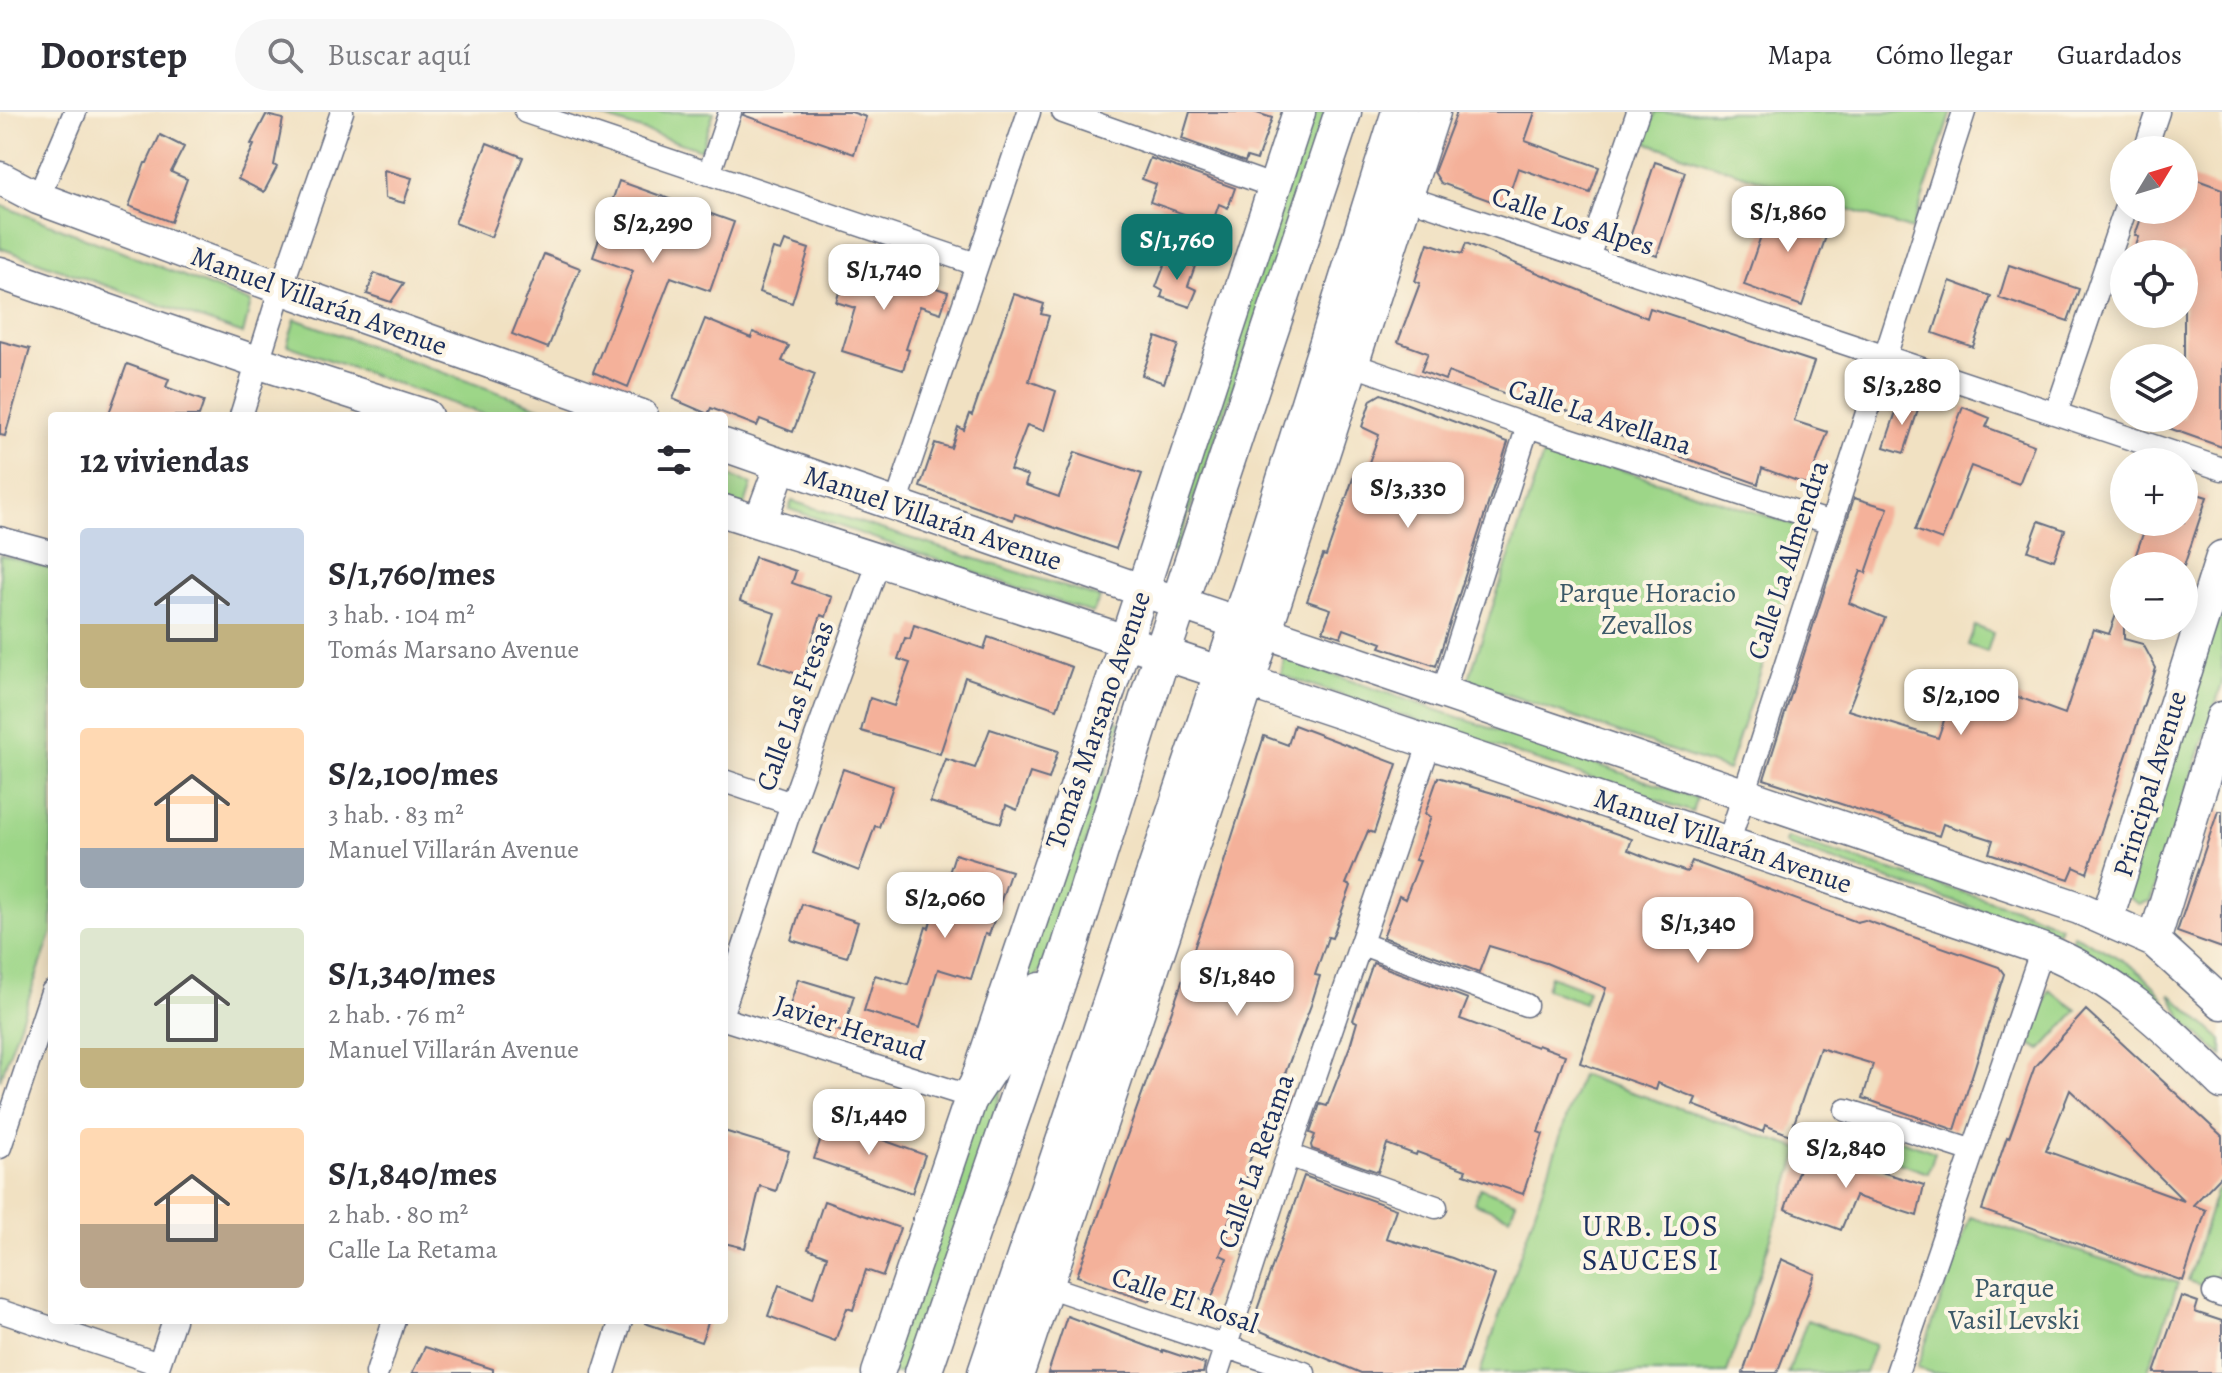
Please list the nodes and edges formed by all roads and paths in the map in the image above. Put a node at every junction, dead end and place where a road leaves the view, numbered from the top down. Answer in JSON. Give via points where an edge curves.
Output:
{"nodes":[{"id":1,"x":75,"y":112,"type":"edge"},
{"id":2,"x":342,"y":112,"type":"edge"},
{"id":3,"x":526,"y":112,"type":"edge"},
{"id":4,"x":730,"y":112,"type":"edge"},
{"id":5,"x":1029,"y":112,"type":"edge"},
{"id":6,"x":1063,"y":112,"type":"edge"},
{"id":7,"x":1299,"y":112,"type":"edge"},
{"id":8,"x":1343,"y":112,"type":"edge"},
{"id":9,"x":1400,"y":112,"type":"edge"},
{"id":10,"x":1434,"y":112,"type":"edge"},
{"id":11,"x":1638,"y":112,"type":"edge"},
{"id":12,"x":1964,"y":112,"type":"edge"},
{"id":13,"x":2158,"y":112,"type":"edge"},
{"id":14,"x":2150,"y":136,"type":"edge"},
{"id":15,"x":709,"y":174,"type":"junction"},
{"id":16,"x":0,"y":178,"type":"edge"},
{"id":17,"x":1275,"y":187,"type":"junction"},
{"id":18,"x":1406,"y":197,"type":"junction"},
{"id":19,"x":38,"y":198,"type":"junction"},
{"id":20,"x":2120,"y":224,"type":"edge"},
{"id":21,"x":1588,"y":258,"type":"junction"},
{"id":22,"x":976,"y":264,"type":"junction"},
{"id":23,"x":0,"y":273,"type":"edge"},
{"id":24,"x":281,"y":288,"type":"junction"},
{"id":25,"x":1885,"y":356,"type":"junction"},
{"id":26,"x":257,"y":362,"type":"junction"},
{"id":27,"x":1351,"y":364,"type":"junction"},
{"id":28,"x":242,"y":412,"type":"edge"},
{"id":29,"x":413,"y":412,"type":"edge"},
{"id":30,"x":631,"y":412,"type":"edge"},
{"id":31,"x":2056,"y":413,"type":"junction"},
{"id":32,"x":1528,"y":426,"type":"junction"},
{"id":33,"x":728,"y":446,"type":"edge"},
{"id":34,"x":781,"y":465,"type":"junction"},
{"id":35,"x":2222,"y":469,"type":"edge"},
{"id":36,"x":896,"y":504,"type":"junction"},
{"id":37,"x":728,"y":512,"type":"edge"},
{"id":38,"x":760,"y":522,"type":"junction"},
{"id":39,"x":1831,"y":523,"type":"junction"},
{"id":40,"x":0,"y":538,"type":"edge"},
{"id":41,"x":48,"y":551,"type":"edge"},
{"id":42,"x":2222,"y":557,"type":"edge"},
{"id":43,"x":879,"y":561,"type":"junction"},
{"id":44,"x":1141,"y":590,"type":"junction"},
{"id":45,"x":1179,"y":603,"type":"junction"},
{"id":46,"x":1252,"y":627,"type":"junction"},
{"id":47,"x":1125,"y":643,"type":"junction"},
{"id":48,"x":1162,"y":654,"type":"junction"},
{"id":49,"x":1235,"y":677,"type":"junction"},
{"id":50,"x":1443,"y":692,"type":"junction"},
{"id":51,"x":2222,"y":718,"type":"edge"},
{"id":52,"x":1430,"y":742,"type":"junction"},
{"id":53,"x":728,"y":782,"type":"edge"},
{"id":54,"x":1744,"y":794,"type":"junction"},
{"id":55,"x":792,"y":804,"type":"junction"},
{"id":56,"x":1728,"y":844,"type":"junction"},
{"id":57,"x":2166,"y":901,"type":"junction"},
{"id":58,"x":2112,"y":905,"type":"junction"},
{"id":59,"x":2154,"y":941,"type":"junction"},
{"id":60,"x":1362,"y":944,"type":"junction"},
{"id":61,"x":1070,"y":946,"type":"junction"},
{"id":62,"x":2042,"y":949,"type":"junction"},
{"id":63,"x":728,"y":995,"type":"edge"},
{"id":64,"x":2222,"y":1003,"type":"edge"},
{"id":65,"x":48,"y":1004,"type":"edge"},
{"id":66,"x":1526,"y":1005,"type":"dead end"},
{"id":67,"x":728,"y":1020,"type":"edge"},
{"id":68,"x":2222,"y":1083,"type":"edge"},
{"id":69,"x":964,"y":1095,"type":"junction"},
{"id":70,"x":1846,"y":1110,"type":"dead end"},
{"id":71,"x":2,"y":1136,"type":"edge"},
{"id":72,"x":1973,"y":1151,"type":"junction"},
{"id":73,"x":1288,"y":1155,"type":"junction"},
{"id":74,"x":1436,"y":1207,"type":"dead end"},
{"id":75,"x":1047,"y":1238,"type":"junction"},
{"id":76,"x":1047,"y":1286,"type":"junction"},
{"id":77,"x":0,"y":1311,"type":"edge"},
{"id":78,"x":173,"y":1324,"type":"edge"},
{"id":79,"x":393,"y":1324,"type":"edge"},
{"id":80,"x":620,"y":1324,"type":"edge"},
{"id":81,"x":1226,"y":1346,"type":"junction"},
{"id":82,"x":158,"y":1368,"type":"edge"},
{"id":83,"x":377,"y":1373,"type":"edge"},
{"id":84,"x":604,"y":1373,"type":"edge"},
{"id":85,"x":878,"y":1373,"type":"edge"},
{"id":86,"x":923,"y":1373,"type":"edge"},
{"id":87,"x":986,"y":1373,"type":"edge"},
{"id":88,"x":1018,"y":1373,"type":"edge"},
{"id":89,"x":1217,"y":1373,"type":"edge"},
{"id":90,"x":1304,"y":1373,"type":"edge"},
{"id":91,"x":1897,"y":1373,"type":"edge"}],
"edges":[{"from":1,"to":19,"type":"street"},
{"from":2,"to":24,"type":"street"},
{"from":3,"to":15,"type":"street"},
{"from":4,"to":15,"type":"street"},
{"from":5,"to":22,"type":"street"},
{"from":6,"to":17,"type":"street"},
{"from":7,"to":17,"type":"main road","name":"Tomás Marsano Avenue"},
{"from":8,"to":45,"type":"main road","name":"Tomás Marsano Avenue"},
{"from":9,"to":46,"type":"main road"},
{"from":10,"to":18,"type":"main road"},
{"from":11,"to":21,"type":"street"},
{"from":12,"to":25,"type":"street","name":"Calle La Almendra"},
{"from":13,"to":14,"type":"street"},
{"from":15,"to":22,"type":"street"},
{"from":16,"to":19,"type":"main road","name":"Manuel Villarán Avenue"},
{"from":17,"to":44,"type":"main road","name":"Tomás Marsano Avenue"},
{"from":18,"to":21,"type":"street","name":"Calle Los Alpes"},
{"from":18,"to":27,"type":"main road"},
{"from":19,"to":24,"type":"main road","name":"Manuel Villarán Avenue"},
{"from":20,"to":31,"type":"street"},
{"from":21,"to":25,"type":"street","name":"Calle Los Alpes"},
{"from":22,"to":36,"type":"street"},
{"from":23,"to":26,"type":"main road"},
{"from":24,"to":26,"type":"street"},
{"from":24,"to":30,"type":"main road","name":"Manuel Villarán Avenue"},
{"from":25,"to":31,"type":"street","name":"Calle Los Alpes"},
{"from":25,"to":39,"type":"street","name":"Calle La Almendra"},
{"from":26,"to":28,"type":"street"},
{"from":26,"to":29,"type":"main road"},
{"from":27,"to":32,"type":"street","name":"Calle La Avellana"},
{"from":27,"to":46,"type":"main road"},
{"from":31,"to":35,"type":"street","name":"Calle Los Alpes"},
{"from":32,"to":39,"type":"street","name":"Calle La Avellana"},
{"from":32,"to":50,"type":"street"},
{"from":33,"to":34,"type":"main road","name":"Manuel Villarán Avenue"},
{"from":34,"to":36,"type":"main road","name":"Manuel Villarán Avenue"},
{"from":34,"to":38,"type":"main road"},
{"from":36,"to":44,"type":"main road","name":"Manuel Villarán Avenue"},
{"from":37,"to":38,"type":"main road","name":"Manuel Villarán Avenue"},
{"from":38,"to":43,"type":"main road","name":"Manuel Villarán Avenue"},
{"from":39,"to":54,"type":"street","name":"Calle La Almendra"},
{"from":40,"to":41,"type":"street"},
{"from":42,"to":58,"type":"main road","name":"Principal Avenue"},
{"from":43,"to":47,"type":"main road","name":"Manuel Villarán Avenue"},
{"from":43,"to":55,"type":"street","name":"Calle Las Fresas"},
{"from":44,"to":45,"type":"main road","name":"Manuel Villarán Avenue"},
{"from":44,"to":47,"type":"main road","name":"Tomás Marsano Avenue"},
{"from":45,"to":46,"type":"main road","name":"Manuel Villarán Avenue"},
{"from":45,"to":48,"type":"main road","name":"Tomás Marsano Avenue"},
{"from":46,"to":49,"type":"main road"},
{"from":46,"to":50,"type":"main road","name":"Manuel Villarán Avenue"},
{"from":47,"to":48,"type":"main road","name":"Manuel Villarán Avenue"},
{"from":47,"to":69,"type":"main road","name":"Tomás Marsano Avenue"},
{"from":48,"to":49,"type":"main road","name":"Manuel Villarán Avenue"},
{"from":48,"to":61,"type":"main road","name":"Tomás Marsano Avenue"},
{"from":49,"to":52,"type":"main road","name":"Manuel Villarán Avenue"},
{"from":49,"to":75,"type":"main road"},
{"from":50,"to":54,"type":"main road","name":"Manuel Villarán Avenue"},
{"from":51,"to":57,"type":"main road","name":"Principal Avenue"},
{"from":52,"to":56,"type":"main road","name":"Manuel Villarán Avenue"},
{"from":52,"to":60,"type":"street","name":"Calle La Retama"},
{"from":53,"to":55,"type":"street"},
{"from":54,"to":56,"type":"street","name":"Calle La Almendra"},
{"from":54,"to":58,"type":"main road","name":"Manuel Villarán Avenue"},
{"from":55,"to":63,"type":"street","name":"Calle Las Fresas"},
{"from":56,"to":62,"type":"main road","name":"Manuel Villarán Avenue"},
{"from":57,"to":58,"type":"main road","via":[[2155,908],[2127,901]]},
{"from":57,"to":59,"type":"main road","name":"Principal Avenue"},
{"from":58,"to":59,"type":"main road","name":"Manuel Villarán Avenue"},
{"from":59,"to":64,"type":"main road","name":"Manuel Villarán Avenue"},
{"from":60,"to":66,"type":"street"},
{"from":60,"to":73,"type":"street","name":"Calle La Retama"},
{"from":61,"to":69,"type":"main road"},
{"from":61,"to":86,"type":"main road","name":"Tomás Marsano Avenue"},
{"from":62,"to":68,"type":"main road","name":"Manuel Villarán Avenue","via":[[2143,1007]]},
{"from":62,"to":72,"type":"street"},
{"from":65,"to":71,"type":"street"},
{"from":67,"to":69,"type":"street","name":"Javier Heraud"},
{"from":69,"to":85,"type":"main road","name":"Tomás Marsano Avenue"},
{"from":70,"to":72,"type":"street"},
{"from":72,"to":91,"type":"street"},
{"from":73,"to":74,"type":"street"},
{"from":73,"to":81,"type":"street","name":"Calle La Retama"},
{"from":75,"to":76,"type":"main road"},
{"from":75,"to":87,"type":"main road"},
{"from":76,"to":81,"type":"street","name":"Calle El Rosal"},
{"from":76,"to":88,"type":"main road"},
{"from":77,"to":82,"type":"street"},
{"from":78,"to":82,"type":"street"},
{"from":79,"to":83,"type":"street"},
{"from":80,"to":84,"type":"street"},
{"from":81,"to":89,"type":"street","name":"Calle La Retama"},
{"from":81,"to":90,"type":"street","name":"Calle El Rosal"}]}
